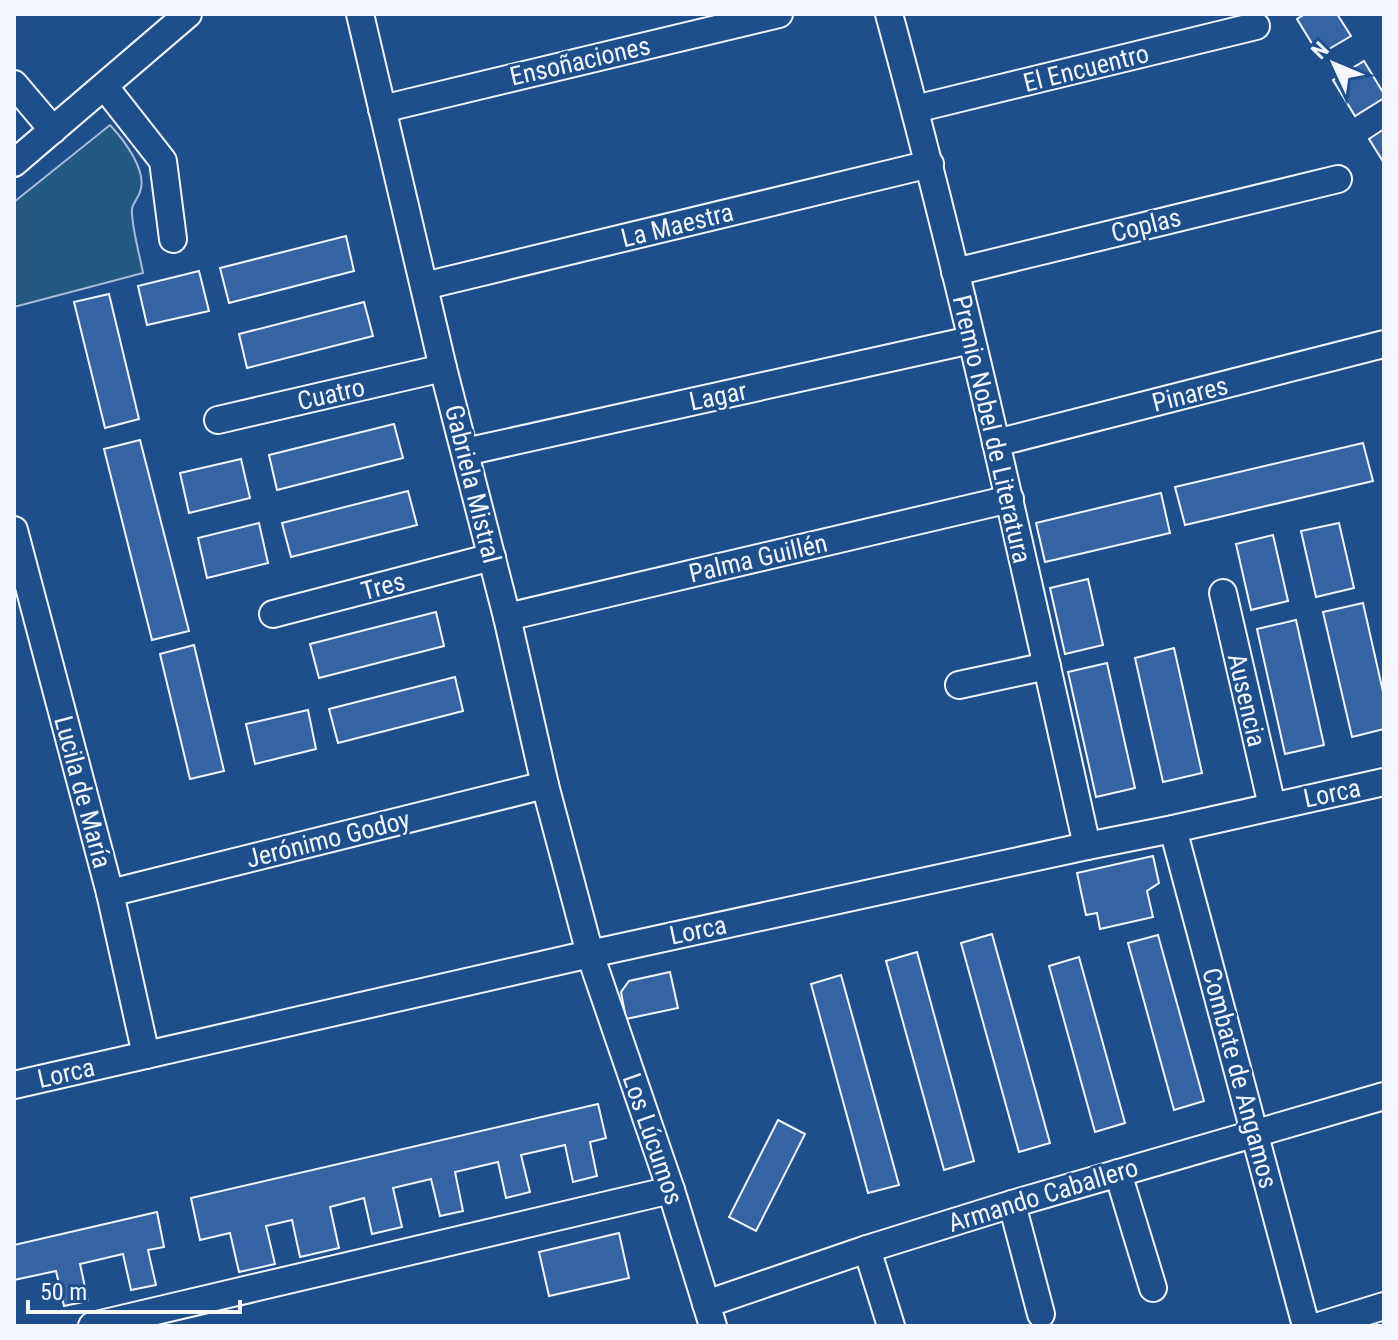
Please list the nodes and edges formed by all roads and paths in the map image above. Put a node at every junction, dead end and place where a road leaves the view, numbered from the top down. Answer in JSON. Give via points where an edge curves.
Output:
{"nodes":[{"id":1,"x":360,"y":14,"type":"edge"},
{"id":2,"x":779,"y":14,"type":"edge"},
{"id":3,"x":889,"y":14,"type":"edge"},
{"id":4,"x":174,"y":18,"type":"edge"},
{"id":5,"x":1256,"y":26,"type":"dead end"},
{"id":6,"x":14,"y":84,"type":"edge"},
{"id":7,"x":105,"y":87,"type":"junction"},
{"id":8,"x":382,"y":109,"type":"junction"},
{"id":9,"x":915,"y":109,"type":"junction"},
{"id":10,"x":53,"y":130,"type":"junction"},
{"id":11,"x":14,"y":163,"type":"edge"},
{"id":12,"x":930,"y":164,"type":"junction"},
{"id":13,"x":1338,"y":179,"type":"dead end"},
{"id":14,"x":173,"y":239,"type":"dead end"},
{"id":15,"x":955,"y":272,"type":"junction"},
{"id":16,"x":424,"y":286,"type":"junction"},
{"id":17,"x":971,"y":340,"type":"junction"},
{"id":18,"x":1384,"y":344,"type":"edge"},
{"id":19,"x":443,"y":368,"type":"junction"},
{"id":20,"x":218,"y":420,"type":"dead end"},
{"id":21,"x":996,"y":443,"type":"junction"},
{"id":22,"x":465,"y":452,"type":"junction"},
{"id":23,"x":1010,"y":499,"type":"junction"},
{"id":24,"x":14,"y":530,"type":"edge"},
{"id":25,"x":492,"y":557,"type":"junction"},
{"id":26,"x":1223,"y":593,"type":"dead end"},
{"id":27,"x":273,"y":614,"type":"dead end"},
{"id":28,"x":507,"y":617,"type":"junction"},
{"id":29,"x":1047,"y":666,"type":"junction"},
{"id":30,"x":959,"y":685,"type":"dead end"},
{"id":31,"x":1384,"y":782,"type":"edge"},
{"id":32,"x":545,"y":785,"type":"junction"},
{"id":33,"x":1272,"y":806,"type":"junction"},
{"id":34,"x":1173,"y":829,"type":"junction"},
{"id":35,"x":1087,"y":846,"type":"junction"},
{"id":36,"x":110,"y":893,"type":"junction"},
{"id":37,"x":590,"y":954,"type":"junction"},
{"id":38,"x":146,"y":1055,"type":"junction"},
{"id":39,"x":14,"y":1085,"type":"edge"},
{"id":40,"x":1384,"y":1096,"type":"edge"},
{"id":41,"x":1254,"y":1133,"type":"junction"},
{"id":42,"x":1118,"y":1173,"type":"junction"},
{"id":43,"x":671,"y":1190,"type":"junction"},
{"id":44,"x":1012,"y":1204,"type":"junction"},
{"id":45,"x":867,"y":1249,"type":"junction"},
{"id":46,"x":1153,"y":1288,"type":"dead end"},
{"id":47,"x":1384,"y":1306,"type":"edge"},
{"id":48,"x":1041,"y":1314,"type":"dead end"},
{"id":49,"x":709,"y":1315,"type":"edge"},
{"id":50,"x":92,"y":1326,"type":"edge"},
{"id":51,"x":891,"y":1326,"type":"edge"},
{"id":52,"x":1306,"y":1326,"type":"edge"},
{"id":53,"x":1319,"y":1326,"type":"edge"}],
"edges":[{"from":1,"to":8,"type":"street","name":"Gabriela Mistral"},
{"from":2,"to":8,"type":"street","name":"Ensoñaciones"},
{"from":3,"to":9,"type":"street","name":"Premio Nobel de Literatura"},
{"from":4,"to":7,"type":"street"},
{"from":5,"to":9,"type":"street","name":"El Encuentro"},
{"from":6,"to":10,"type":"street"},
{"from":7,"to":10,"type":"street"},
{"from":7,"to":14,"type":"street","via":[[163,161]]},
{"from":8,"to":16,"type":"street","name":"Gabriela Mistral"},
{"from":9,"to":12,"type":"street","name":"Premio Nobel de Literatura"},
{"from":10,"to":11,"type":"street"},
{"from":12,"to":15,"type":"street","name":"Premio Nobel de Literatura"},
{"from":12,"to":16,"type":"street","name":"La Maestra"},
{"from":13,"to":15,"type":"street","name":"Coplas"},
{"from":15,"to":17,"type":"street","name":"Premio Nobel de Literatura"},
{"from":16,"to":19,"type":"street","name":"Gabriela Mistral"},
{"from":17,"to":21,"type":"street","name":"Premio Nobel de Literatura"},
{"from":17,"to":22,"type":"street","name":"Lagar"},
{"from":18,"to":21,"type":"street","name":"Pinares"},
{"from":19,"to":20,"type":"street","name":"Cuatro"},
{"from":19,"to":22,"type":"street","name":"Gabriela Mistral"},
{"from":21,"to":23,"type":"street","name":"Premio Nobel de Literatura"},
{"from":22,"to":25,"type":"street","name":"Gabriela Mistral"},
{"from":23,"to":28,"type":"street","name":"Palma Guillén"},
{"from":23,"to":29,"type":"street","name":"Premio Nobel de Literatura"},
{"from":24,"to":36,"type":"street","name":"Lucila de María"},
{"from":25,"to":27,"type":"street","name":"Tres"},
{"from":25,"to":28,"type":"street","name":"Gabriela Mistral"},
{"from":26,"to":33,"type":"street","name":"Ausencia"},
{"from":28,"to":32,"type":"street","name":"Gabriela Mistral"},
{"from":29,"to":30,"type":"street"},
{"from":29,"to":35,"type":"street","name":"Premio Nobel de Literatura"},
{"from":31,"to":33,"type":"street","name":"Lorca"},
{"from":32,"to":36,"type":"street","name":"Jerónimo Godoy"},
{"from":32,"to":37,"type":"street","name":"Gabriela Mistral"},
{"from":33,"to":34,"type":"street","name":"Lorca"},
{"from":34,"to":35,"type":"street","name":"Lorca"},
{"from":34,"to":41,"type":"street","name":"Combate de Angamos"},
{"from":35,"to":37,"type":"street","name":"Lorca"},
{"from":36,"to":38,"type":"street","name":"Lucila de María"},
{"from":37,"to":38,"type":"street","name":"Lorca"},
{"from":37,"to":43,"type":"street","name":"Los Lúcumos"},
{"from":38,"to":39,"type":"street","name":"Lorca"},
{"from":40,"to":41,"type":"street","name":"Armando Caballero"},
{"from":41,"to":42,"type":"street","name":"Armando Caballero"},
{"from":41,"to":52,"type":"street","name":"Combate de Angamos"},
{"from":42,"to":44,"type":"street","name":"Armando Caballero"},
{"from":42,"to":46,"type":"street"},
{"from":43,"to":49,"type":"street","name":"Los Lúcumos"},
{"from":43,"to":50,"type":"street"},
{"from":44,"to":45,"type":"street","name":"Armando Caballero"},
{"from":44,"to":48,"type":"street"},
{"from":45,"to":49,"type":"street","name":"Armando Caballero"},
{"from":45,"to":51,"type":"street"},
{"from":47,"to":53,"type":"street"}]}
